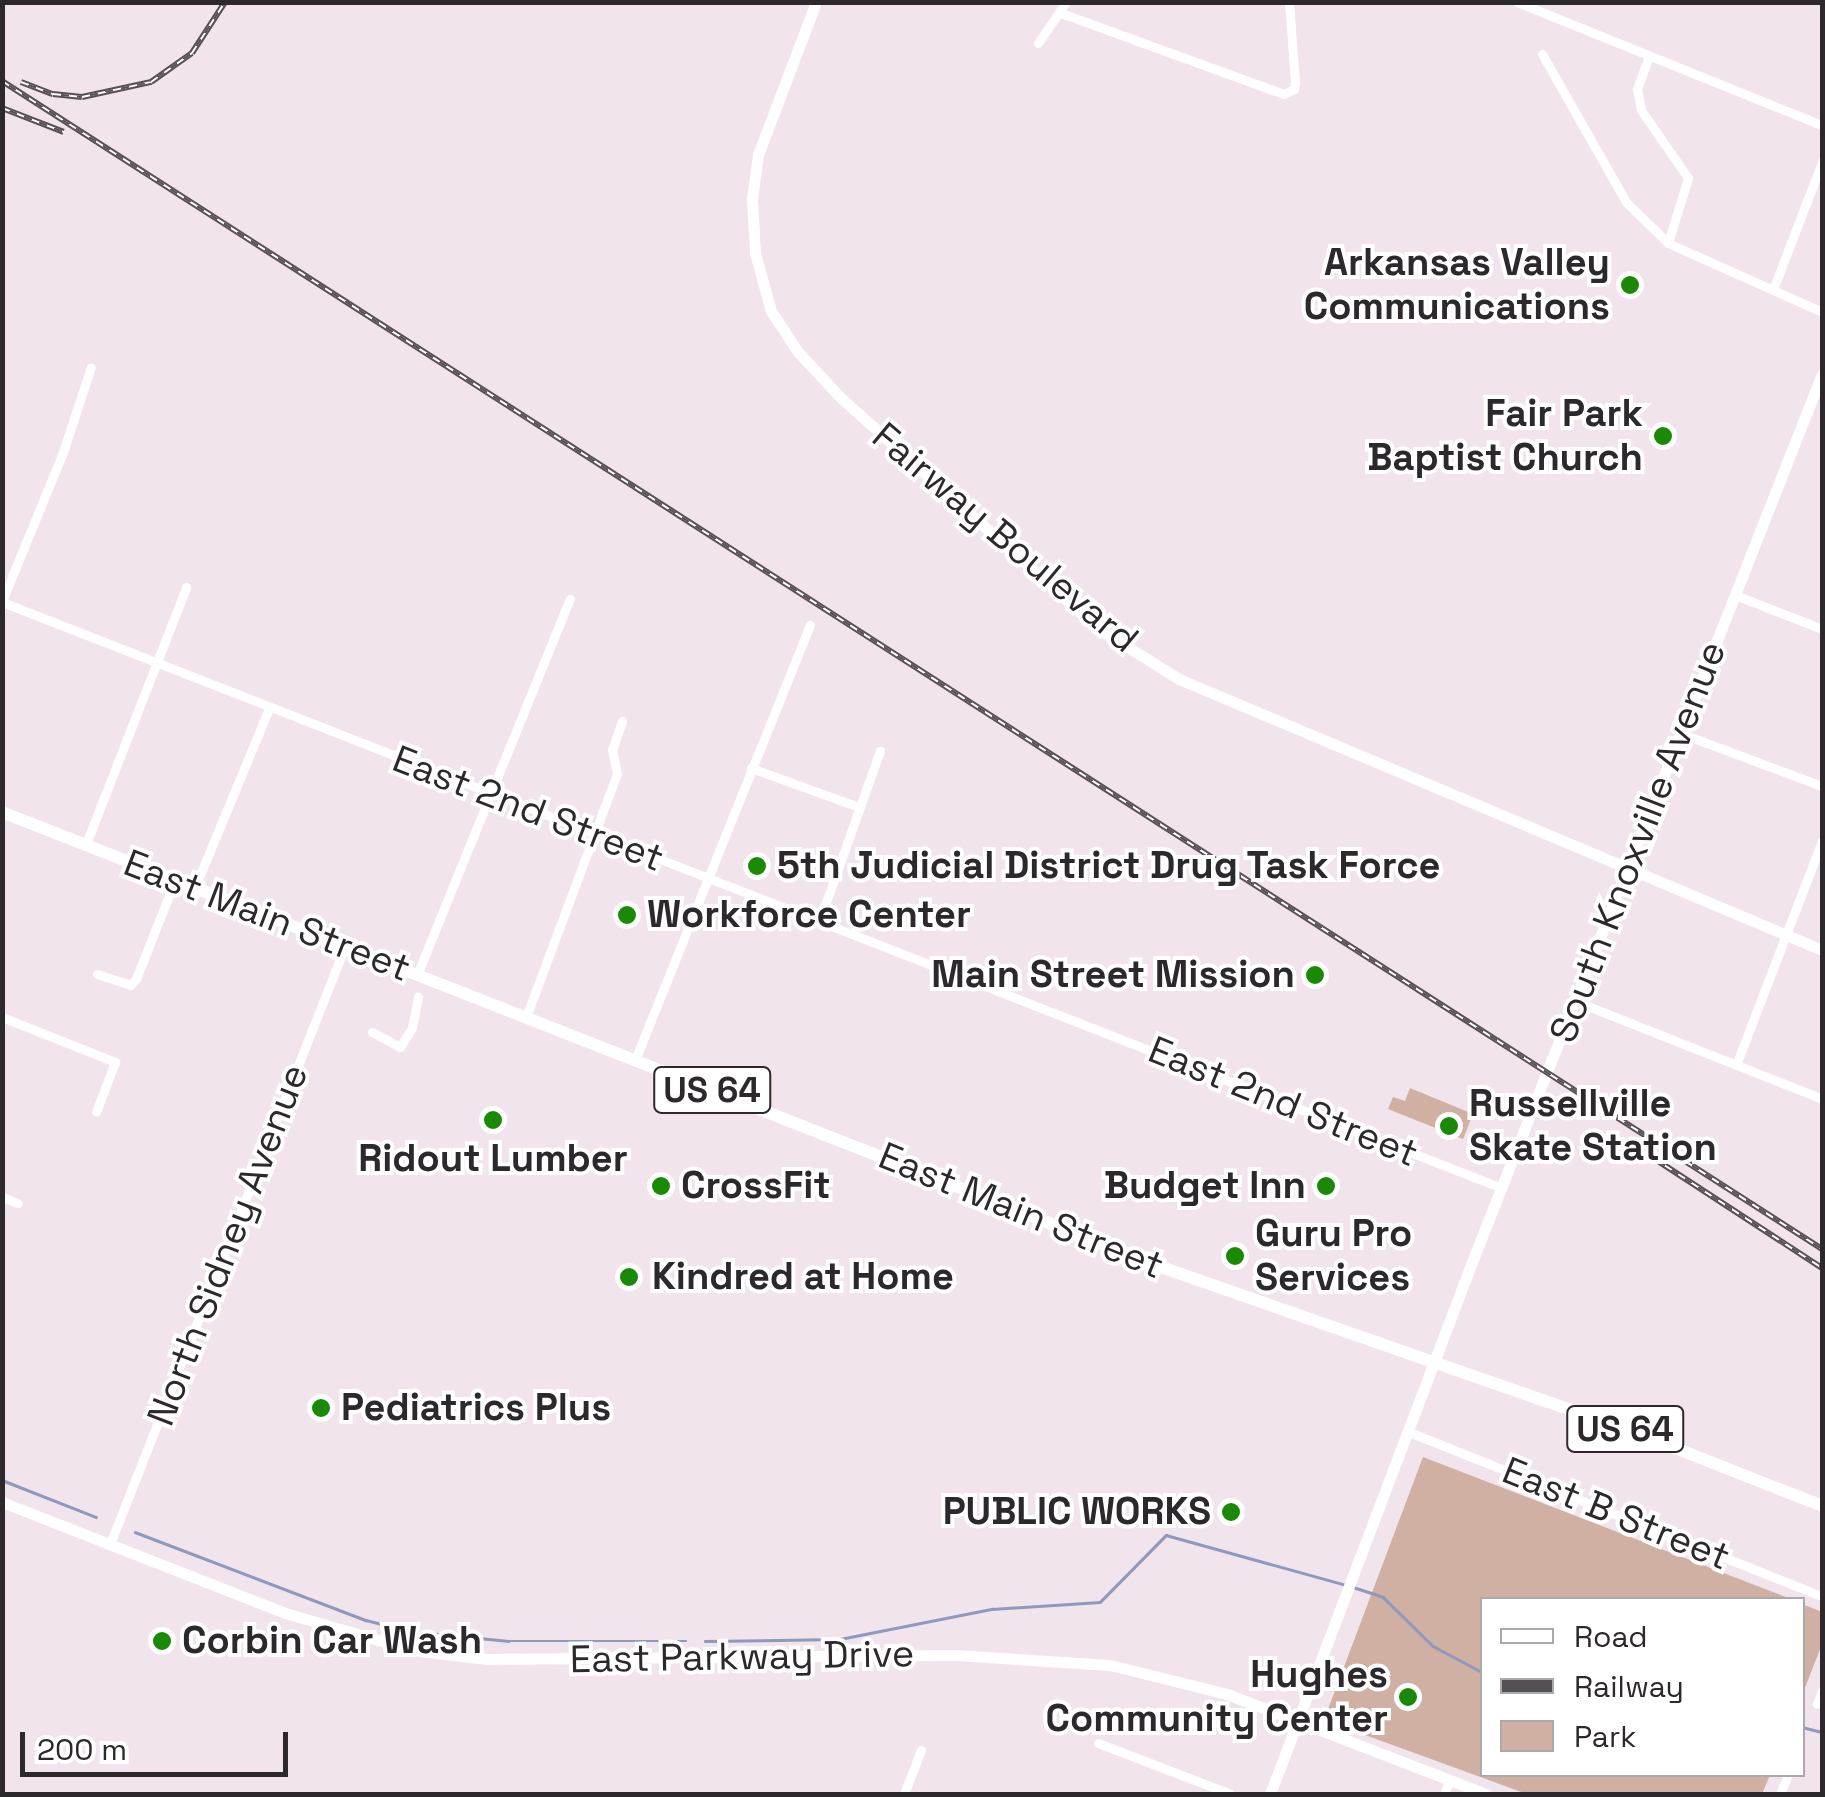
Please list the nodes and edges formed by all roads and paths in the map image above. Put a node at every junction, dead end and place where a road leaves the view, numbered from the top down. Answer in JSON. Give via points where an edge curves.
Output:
{"nodes":[{"id":1,"x":816,"y":2,"type":"edge"},
{"id":2,"x":1289,"y":2,"type":"edge"},
{"id":3,"x":1517,"y":2,"type":"edge"},
{"id":4,"x":1064,"y":8,"type":"edge"},
{"id":5,"x":1038,"y":42,"type":"dead end"},
{"id":6,"x":1542,"y":54,"type":"dead end"},
{"id":7,"x":1649,"y":56,"type":"junction"},
{"id":8,"x":1822,"y":124,"type":"edge"},
{"id":9,"x":1822,"y":162,"type":"edge"},
{"id":10,"x":1668,"y":243,"type":"junction"},
{"id":11,"x":1774,"y":288,"type":"junction"},
{"id":12,"x":1822,"y":312,"type":"edge"},
{"id":13,"x":91,"y":367,"type":"dead end"},
{"id":14,"x":1822,"y":374,"type":"edge"},
{"id":15,"x":186,"y":587,"type":"dead end"},
{"id":16,"x":1735,"y":595,"type":"junction"},
{"id":17,"x":570,"y":598,"type":"dead end"},
{"id":18,"x":2,"y":601,"type":"edge"},
{"id":19,"x":810,"y":626,"type":"dead end"},
{"id":20,"x":1822,"y":629,"type":"edge"},
{"id":21,"x":158,"y":663,"type":"junction"},
{"id":22,"x":268,"y":708,"type":"junction"},
{"id":23,"x":622,"y":722,"type":"dead end"},
{"id":24,"x":1680,"y":733,"type":"junction"},
{"id":25,"x":880,"y":751,"type":"dead end"},
{"id":26,"x":751,"y":768,"type":"junction"},
{"id":27,"x":1822,"y":786,"type":"edge"},
{"id":28,"x":488,"y":793,"type":"junction"},
{"id":29,"x":859,"y":807,"type":"junction"},
{"id":30,"x":2,"y":812,"type":"edge"},
{"id":31,"x":596,"y":837,"type":"junction"},
{"id":32,"x":1822,"y":841,"type":"edge"},
{"id":33,"x":86,"y":844,"type":"junction"},
{"id":34,"x":1626,"y":869,"type":"junction"},
{"id":35,"x":708,"y":879,"type":"junction"},
{"id":36,"x":176,"y":880,"type":"junction"},
{"id":37,"x":195,"y":887,"type":"junction"},
{"id":38,"x":818,"y":922,"type":"junction"},
{"id":39,"x":1786,"y":935,"type":"junction"},
{"id":40,"x":346,"y":946,"type":"junction"},
{"id":41,"x":1822,"y":950,"type":"edge"},
{"id":42,"x":96,"y":974,"type":"dead end"},
{"id":43,"x":416,"y":974,"type":"junction"},
{"id":44,"x":418,"y":997,"type":"dead end"},
{"id":45,"x":1576,"y":1002,"type":"junction"},
{"id":46,"x":2,"y":1017,"type":"edge"},
{"id":47,"x":526,"y":1017,"type":"junction"},
{"id":48,"x":372,"y":1032,"type":"dead end"},
{"id":49,"x":635,"y":1060,"type":"junction"},
{"id":50,"x":1736,"y":1064,"type":"junction"},
{"id":51,"x":1822,"y":1098,"type":"edge"},
{"id":52,"x":96,"y":1112,"type":"dead end"},
{"id":53,"x":1502,"y":1188,"type":"junction"},
{"id":54,"x":2,"y":1197,"type":"edge"},
{"id":55,"x":18,"y":1203,"type":"dead end"},
{"id":56,"x":1434,"y":1366,"type":"junction"},
{"id":57,"x":1409,"y":1432,"type":"junction"},
{"id":58,"x":2,"y":1502,"type":"edge"},
{"id":59,"x":1822,"y":1506,"type":"edge"},
{"id":60,"x":110,"y":1544,"type":"junction"},
{"id":61,"x":1822,"y":1596,"type":"edge"},
{"id":62,"x":1822,"y":1691,"type":"edge"},
{"id":63,"x":1818,"y":1704,"type":"dead end"},
{"id":64,"x":1298,"y":1722,"type":"junction"},
{"id":65,"x":1098,"y":1744,"type":"dead end"},
{"id":66,"x":921,"y":1750,"type":"dead end"},
{"id":67,"x":1450,"y":1780,"type":"junction"},
{"id":68,"x":904,"y":1794,"type":"edge"},
{"id":69,"x":1232,"y":1794,"type":"edge"},
{"id":70,"x":1270,"y":1794,"type":"edge"},
{"id":71,"x":1444,"y":1794,"type":"edge"},
{"id":72,"x":1486,"y":1794,"type":"edge"}],
"edges":[{"from":1,"to":34,"type":"main road","name":"Fairway Boulevard","via":[[758,155],[755,253],[772,311],[798,352],[840,397],[1099,629],[1179,679]]},
{"from":2,"to":4,"type":"street","via":[[1295,84],[1284,94]]},
{"from":3,"to":7,"type":"street"},
{"from":4,"to":5,"type":"street"},
{"from":6,"to":10,"type":"street","via":[[1626,202]]},
{"from":7,"to":8,"type":"street"},
{"from":7,"to":10,"type":"street","via":[[1636,89],[1641,110],[1688,178]]},
{"from":9,"to":11,"type":"street"},
{"from":10,"to":11,"type":"street"},
{"from":11,"to":12,"type":"street"},
{"from":13,"to":18,"type":"street"},
{"from":14,"to":16,"type":"main road","name":"South Knoxville Avenue"},
{"from":15,"to":21,"type":"street"},
{"from":16,"to":20,"type":"street"},
{"from":16,"to":24,"type":"main road","name":"South Knoxville Avenue"},
{"from":17,"to":28,"type":"street"},
{"from":18,"to":21,"type":"street","name":"East 2nd Street"},
{"from":19,"to":26,"type":"street"},
{"from":21,"to":22,"type":"street","name":"East 2nd Street"},
{"from":21,"to":33,"type":"street"},
{"from":22,"to":28,"type":"street","name":"East 2nd Street"},
{"from":22,"to":37,"type":"street"},
{"from":23,"to":31,"type":"street","via":[[612,750],[617,774]]},
{"from":24,"to":27,"type":"street"},
{"from":24,"to":34,"type":"main road","name":"South Knoxville Avenue"},
{"from":25,"to":29,"type":"street"},
{"from":26,"to":29,"type":"street"},
{"from":26,"to":35,"type":"street"},
{"from":28,"to":31,"type":"street","name":"East 2nd Street"},
{"from":28,"to":43,"type":"street"},
{"from":29,"to":38,"type":"street"},
{"from":30,"to":33,"type":"main road","name":"East Main Street","number":"US 64"},
{"from":31,"to":35,"type":"street","name":"East 2nd Street"},
{"from":31,"to":47,"type":"street"},
{"from":32,"to":39,"type":"street"},
{"from":33,"to":36,"type":"main road","name":"East Main Street","number":"US 64"},
{"from":34,"to":39,"type":"main road","name":"Fairway Boulevard"},
{"from":34,"to":45,"type":"main road","name":"South Knoxville Avenue"},
{"from":35,"to":38,"type":"street","name":"East 2nd Street"},
{"from":35,"to":49,"type":"street"},
{"from":36,"to":37,"type":"main road","name":"East Main Street","number":"US 64"},
{"from":36,"to":42,"type":"street","via":[[136,979],[130,984]]},
{"from":37,"to":40,"type":"main road","name":"East Main Street","number":"US 64"},
{"from":38,"to":53,"type":"street","name":"East 2nd Street"},
{"from":39,"to":41,"type":"main road","name":"Fairway Boulevard"},
{"from":39,"to":50,"type":"street"},
{"from":40,"to":43,"type":"main road","name":"East Main Street","number":"US 64"},
{"from":40,"to":60,"type":"street","name":"North Sidney Avenue"},
{"from":43,"to":47,"type":"main road","name":"East Main Street","number":"US 64"},
{"from":44,"to":48,"type":"street","via":[[400,1047]]},
{"from":45,"to":50,"type":"street"},
{"from":45,"to":53,"type":"main road","name":"South Knoxville Avenue"},
{"from":46,"to":52,"type":"street","via":[[115,1062]]},
{"from":47,"to":49,"type":"main road","name":"East Main Street","number":"US 64"},
{"from":49,"to":56,"type":"main road","name":"East Main Street","number":"US 64","via":[[1160,1267]]},
{"from":50,"to":51,"type":"street"},
{"from":53,"to":56,"type":"main road","name":"South Knoxville Avenue"},
{"from":54,"to":55,"type":"street"},
{"from":56,"to":57,"type":"main road","name":"South Knoxville Avenue"},
{"from":56,"to":59,"type":"main road","name":"East Main Street","number":"US 64","via":[[1622,1428]]},
{"from":57,"to":61,"type":"street","name":"East B Street"},
{"from":57,"to":64,"type":"main road","name":"South Knoxville Avenue"},
{"from":58,"to":60,"type":"main road","name":"East Parkway Drive"},
{"from":60,"to":64,"type":"main road","name":"East Parkway Drive","via":[[334,1629],[447,1656],[1067,1660],[1192,1682]]},
{"from":62,"to":63,"type":"street"},
{"from":64,"to":67,"type":"main road","name":"East Parkway Drive"},
{"from":64,"to":70,"type":"main road","name":"South Knoxville Avenue"},
{"from":65,"to":69,"type":"street"},
{"from":66,"to":68,"type":"street"},
{"from":67,"to":71,"type":"street"},
{"from":67,"to":72,"type":"main road","name":"East Parkway Drive"}]}
